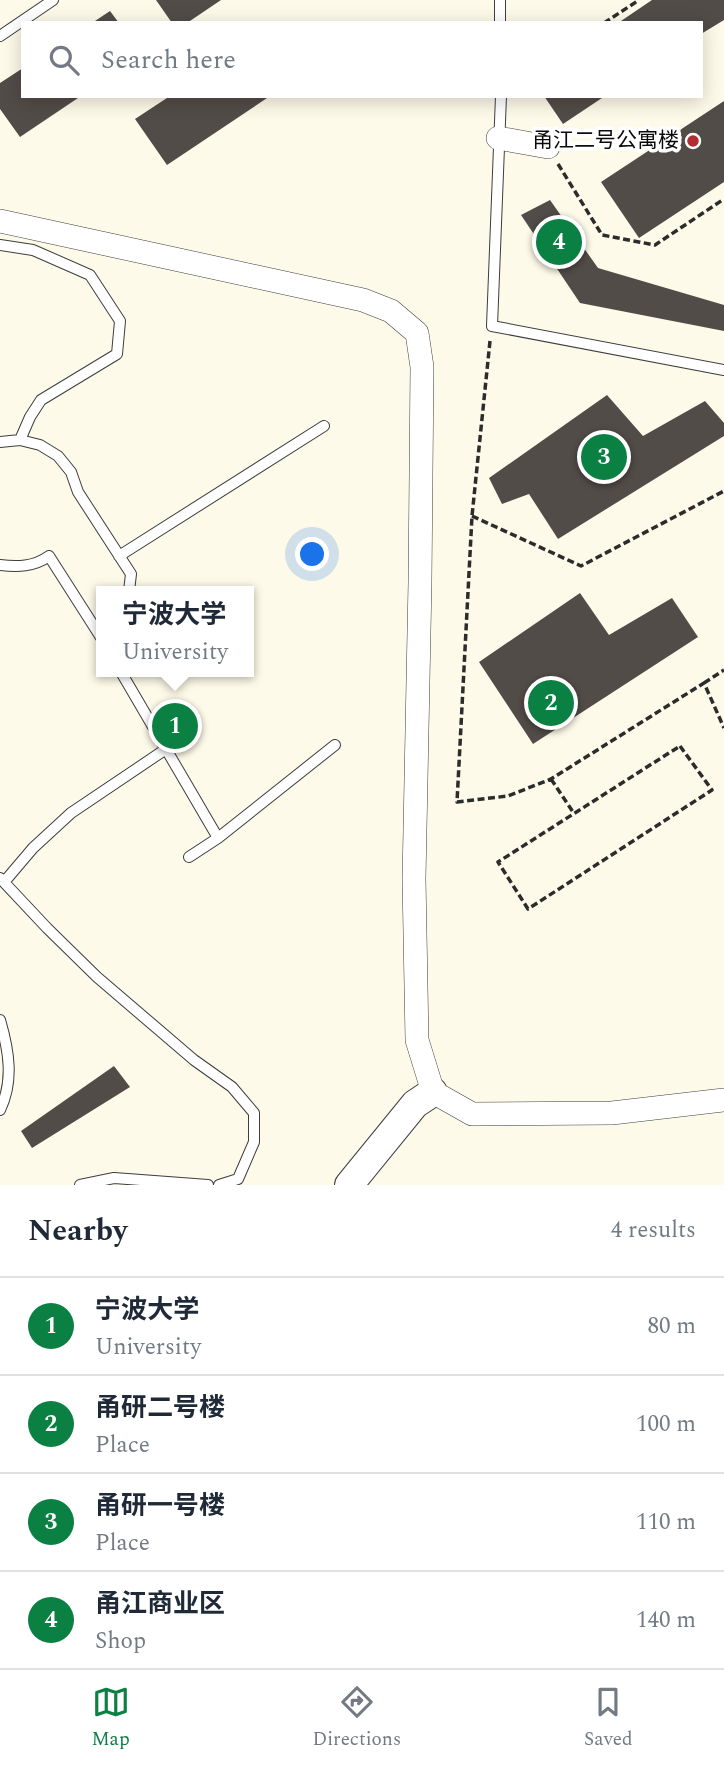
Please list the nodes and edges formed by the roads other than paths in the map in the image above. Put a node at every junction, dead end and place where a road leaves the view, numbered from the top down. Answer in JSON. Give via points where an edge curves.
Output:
{"nodes":[{"id":1,"x":53,"y":0,"type":"edge"},
{"id":2,"x":500,"y":0,"type":"edge"},
{"id":3,"x":22,"y":21,"type":"edge"},
{"id":4,"x":500,"y":21,"type":"edge"},
{"id":5,"x":21,"y":22,"type":"edge"},
{"id":6,"x":0,"y":36,"type":"edge"},
{"id":7,"x":501,"y":98,"type":"edge"},
{"id":8,"x":498,"y":138,"type":"junction"},
{"id":9,"x":548,"y":147,"type":"road end"},
{"id":10,"x":0,"y":221,"type":"edge"},
{"id":11,"x":0,"y":245,"type":"edge"},
{"id":12,"x":724,"y":370,"type":"edge"},
{"id":13,"x":324,"y":426,"type":"dead end"},
{"id":14,"x":20,"y":440,"type":"junction"},
{"id":15,"x":0,"y":442,"type":"edge"},
{"id":16,"x":119,"y":556,"type":"junction"},
{"id":17,"x":0,"y":565,"type":"edge"},
{"id":18,"x":130,"y":586,"type":"edge"},
{"id":19,"x":96,"y":630,"type":"edge"},
{"id":20,"x":124,"y":677,"type":"edge"},
{"id":21,"x":335,"y":745,"type":"dead end"},
{"id":22,"x":166,"y":749,"type":"junction"},
{"id":23,"x":218,"y":838,"type":"junction"},
{"id":24,"x":189,"y":858,"type":"dead end"},
{"id":25,"x":2,"y":879,"type":"edge"},
{"id":26,"x":0,"y":1020,"type":"edge"},
{"id":27,"x":433,"y":1091,"type":"junction"},
{"id":28,"x":724,"y":1100,"type":"edge"},
{"id":29,"x":0,"y":1110,"type":"edge"},
{"id":30,"x":80,"y":1185,"type":"edge"},
{"id":31,"x":208,"y":1185,"type":"edge"},
{"id":32,"x":219,"y":1185,"type":"edge"},
{"id":33,"x":349,"y":1185,"type":"edge"}],
"edges":[{"from":1,"to":3,"type":"lane"},
{"from":2,"to":4,"type":"lane"},
{"from":5,"to":6,"type":"lane"},
{"from":7,"to":8,"type":"lane"},
{"from":8,"to":9,"type":"street"},
{"from":8,"to":12,"type":"lane","via":[[492,326]]},
{"from":10,"to":27,"type":"street","via":[[363,300],[391,311],[417,333],[422,367],[416,1027]]},
{"from":11,"to":14,"type":"lane","via":[[33,250],[90,275],[120,320],[117,354],[41,400]]},
{"from":13,"to":16,"type":"lane"},
{"from":14,"to":15,"type":"lane"},
{"from":14,"to":16,"type":"lane","via":[[58,456]]},
{"from":16,"to":18,"type":"lane","via":[[131,574]]},
{"from":17,"to":19,"type":"lane","via":[[22,566],[48,556]]},
{"from":20,"to":22,"type":"lane"},
{"from":21,"to":23,"type":"lane"},
{"from":22,"to":23,"type":"lane"},
{"from":22,"to":25,"type":"lane","via":[[71,813]]},
{"from":23,"to":24,"type":"lane"},
{"from":25,"to":32,"type":"lane","via":[[97,977],[232,1087],[254,1113],[254,1142],[238,1179]]},
{"from":26,"to":29,"type":"lane","via":[[9,1054],[8,1094]]},
{"from":27,"to":28,"type":"street","via":[[472,1114],[612,1113]]},
{"from":27,"to":33,"type":"street","via":[[415,1104]]},
{"from":30,"to":31,"type":"lane","via":[[114,1178]]}]}
